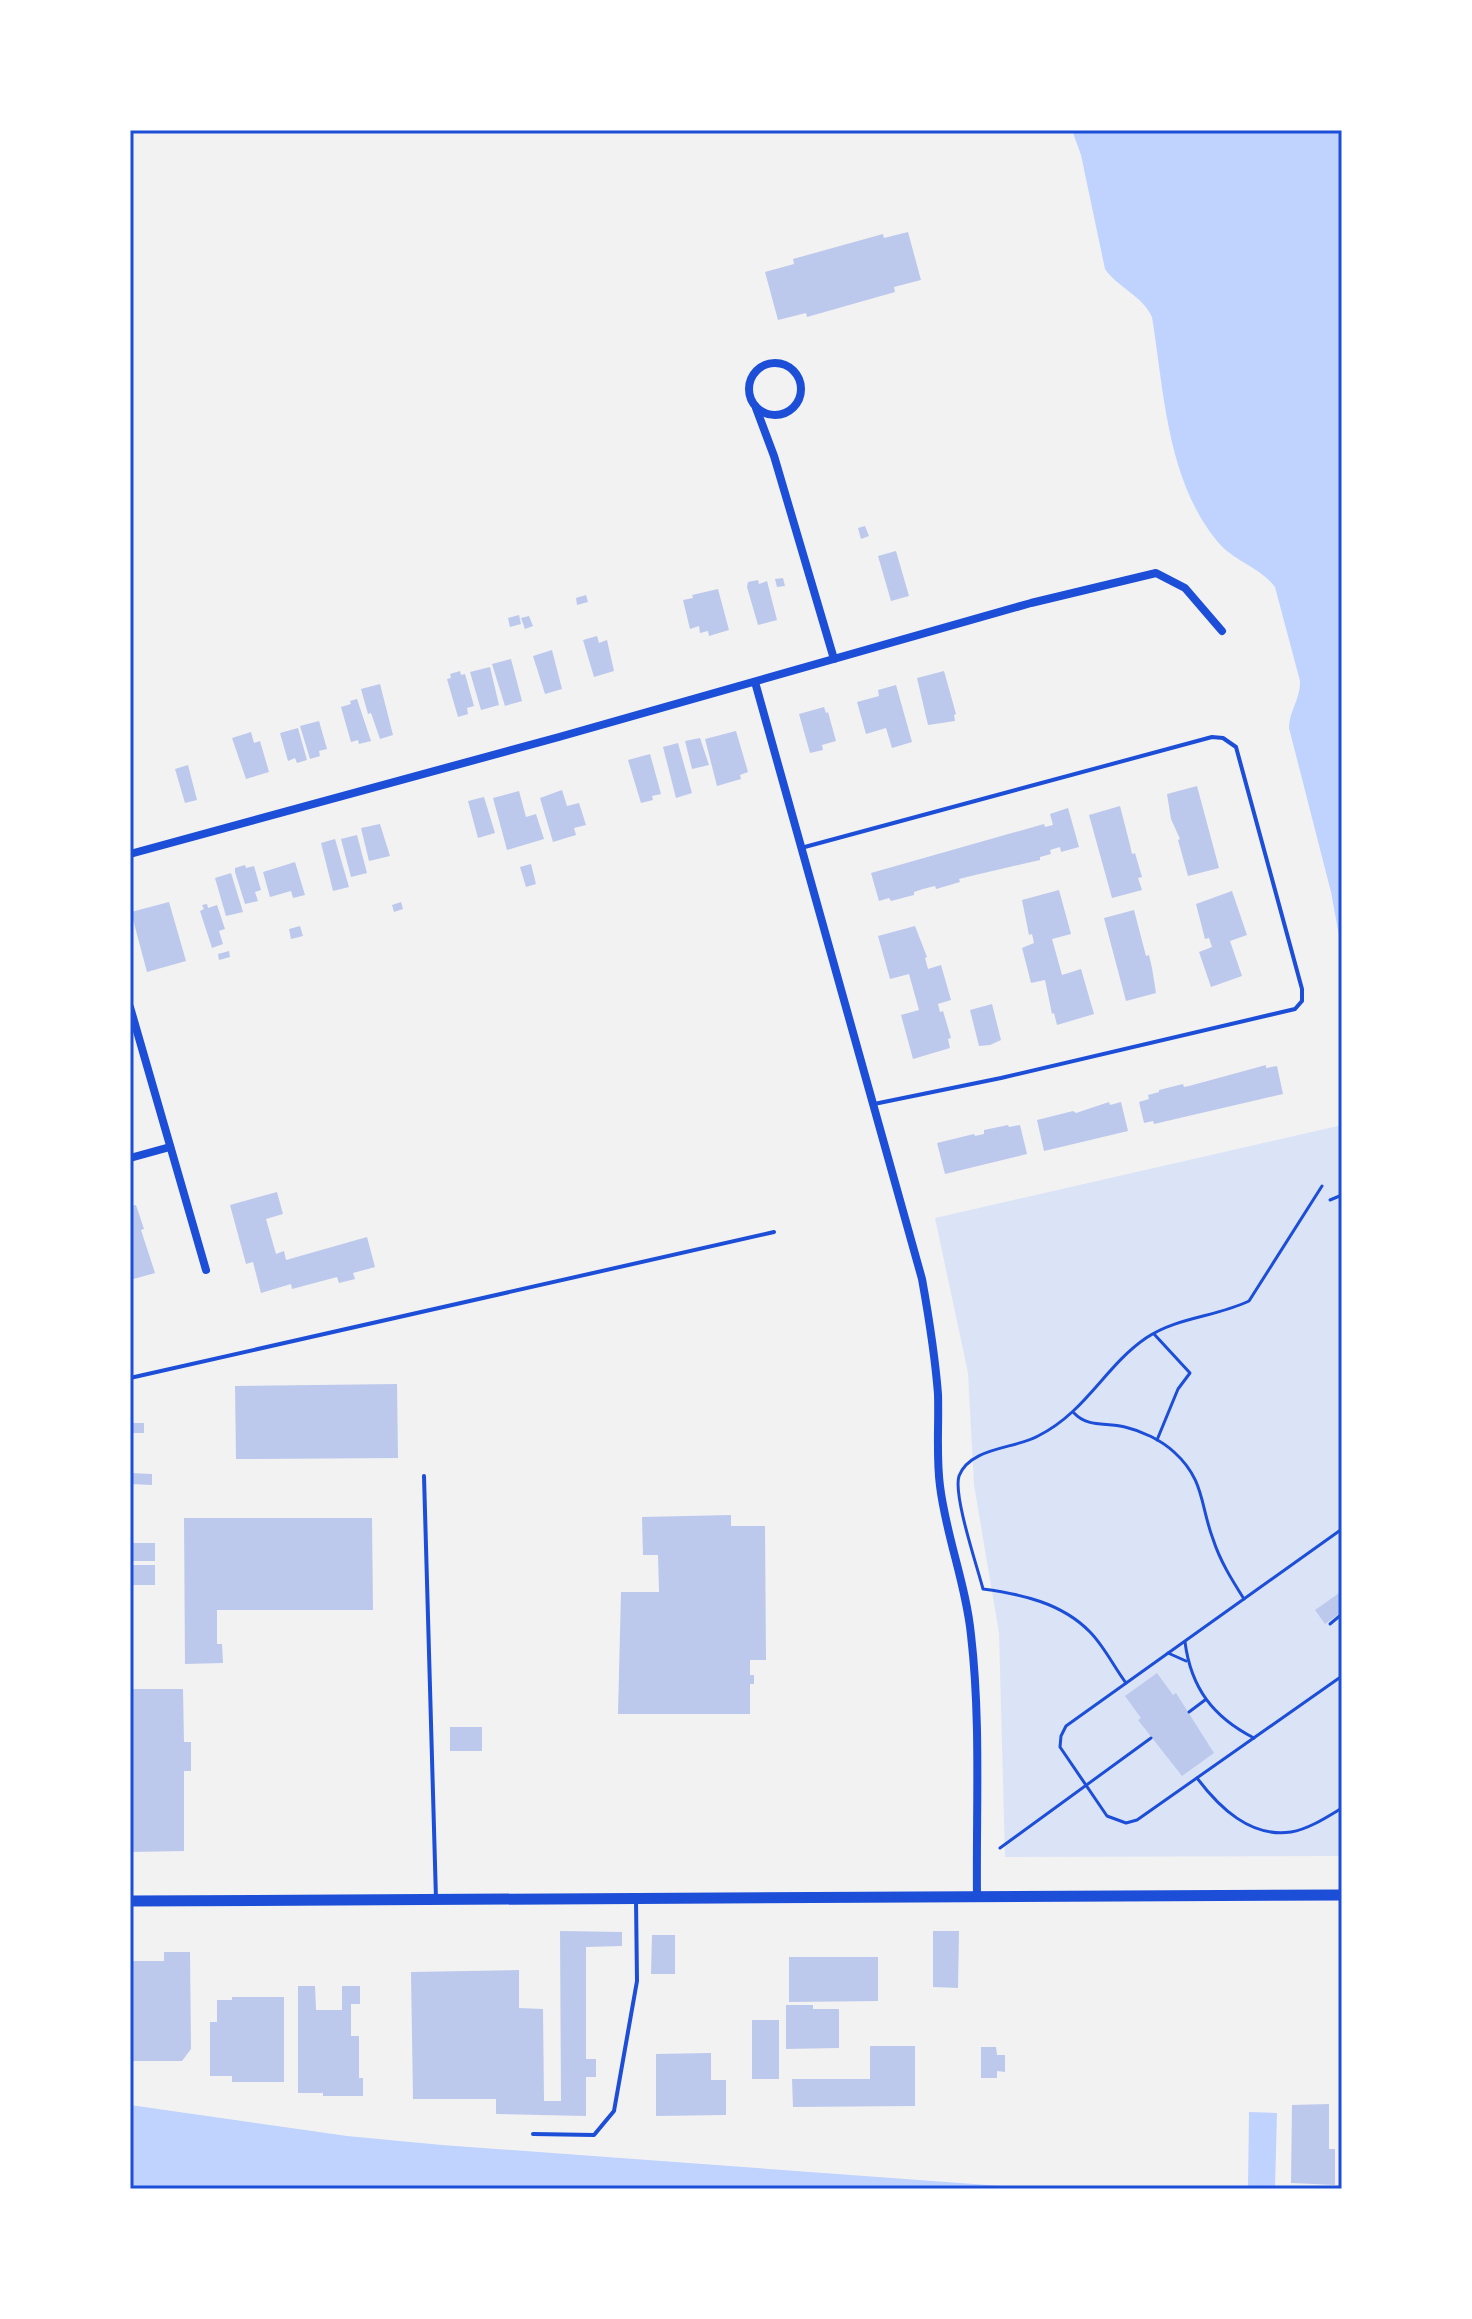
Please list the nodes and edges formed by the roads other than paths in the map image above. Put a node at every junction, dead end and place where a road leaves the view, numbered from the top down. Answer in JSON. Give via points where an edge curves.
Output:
{"nodes":[{"id":1,"x":756,"y":408,"type":"junction"},
{"id":2,"x":1222,"y":631,"type":"dead end"},
{"id":3,"x":834,"y":659,"type":"junction"},
{"id":4,"x":755,"y":682,"type":"junction"},
{"id":5,"x":801,"y":848,"type":"junction"},
{"id":6,"x":130,"y":854,"type":"edge"},
{"id":7,"x":130,"y":1007,"type":"edge"},
{"id":8,"x":874,"y":1104,"type":"junction"},
{"id":9,"x":170,"y":1147,"type":"junction"},
{"id":10,"x":130,"y":1158,"type":"edge"},
{"id":11,"x":774,"y":1232,"type":"dead end"},
{"id":12,"x":206,"y":1270,"type":"dead end"},
{"id":13,"x":130,"y":1378,"type":"edge"},
{"id":14,"x":424,"y":1476,"type":"dead end"},
{"id":15,"x":1342,"y":1895,"type":"edge"},
{"id":16,"x":977,"y":1897,"type":"junction"},
{"id":17,"x":636,"y":1900,"type":"junction"},
{"id":18,"x":130,"y":1901,"type":"edge"},
{"id":19,"x":436,"y":1901,"type":"junction"},
{"id":20,"x":533,"y":2134,"type":"dead end"}],
"edges":[{"from":1,"to":1,"type":"street","via":[[749,393],[753,376],[766,364],[791,368],[802,391],[795,407],[780,416]]},
{"from":1,"to":3,"type":"street"},
{"from":2,"to":3,"type":"street","via":[[1185,588],[1156,573]]},
{"from":3,"to":4,"type":"street"},
{"from":4,"to":5,"type":"street"},
{"from":4,"to":6,"type":"street"},
{"from":5,"to":8,"type":"street"},
{"from":5,"to":8,"type":"lane","via":[[1212,737],[1236,747],[1302,989],[1295,1009]]},
{"from":7,"to":9,"type":"street"},
{"from":8,"to":16,"type":"street","via":[[922,1279],[938,1394],[939,1482],[971,1632]]},
{"from":9,"to":10,"type":"street"},
{"from":9,"to":12,"type":"street"},
{"from":11,"to":13,"type":"lane"},
{"from":14,"to":19,"type":"lane"},
{"from":15,"to":16,"type":"street"},
{"from":16,"to":17,"type":"street"},
{"from":17,"to":19,"type":"street"},
{"from":17,"to":20,"type":"lane","via":[[637,1981],[614,2111],[594,2135]]},
{"from":18,"to":19,"type":"street"}]}
